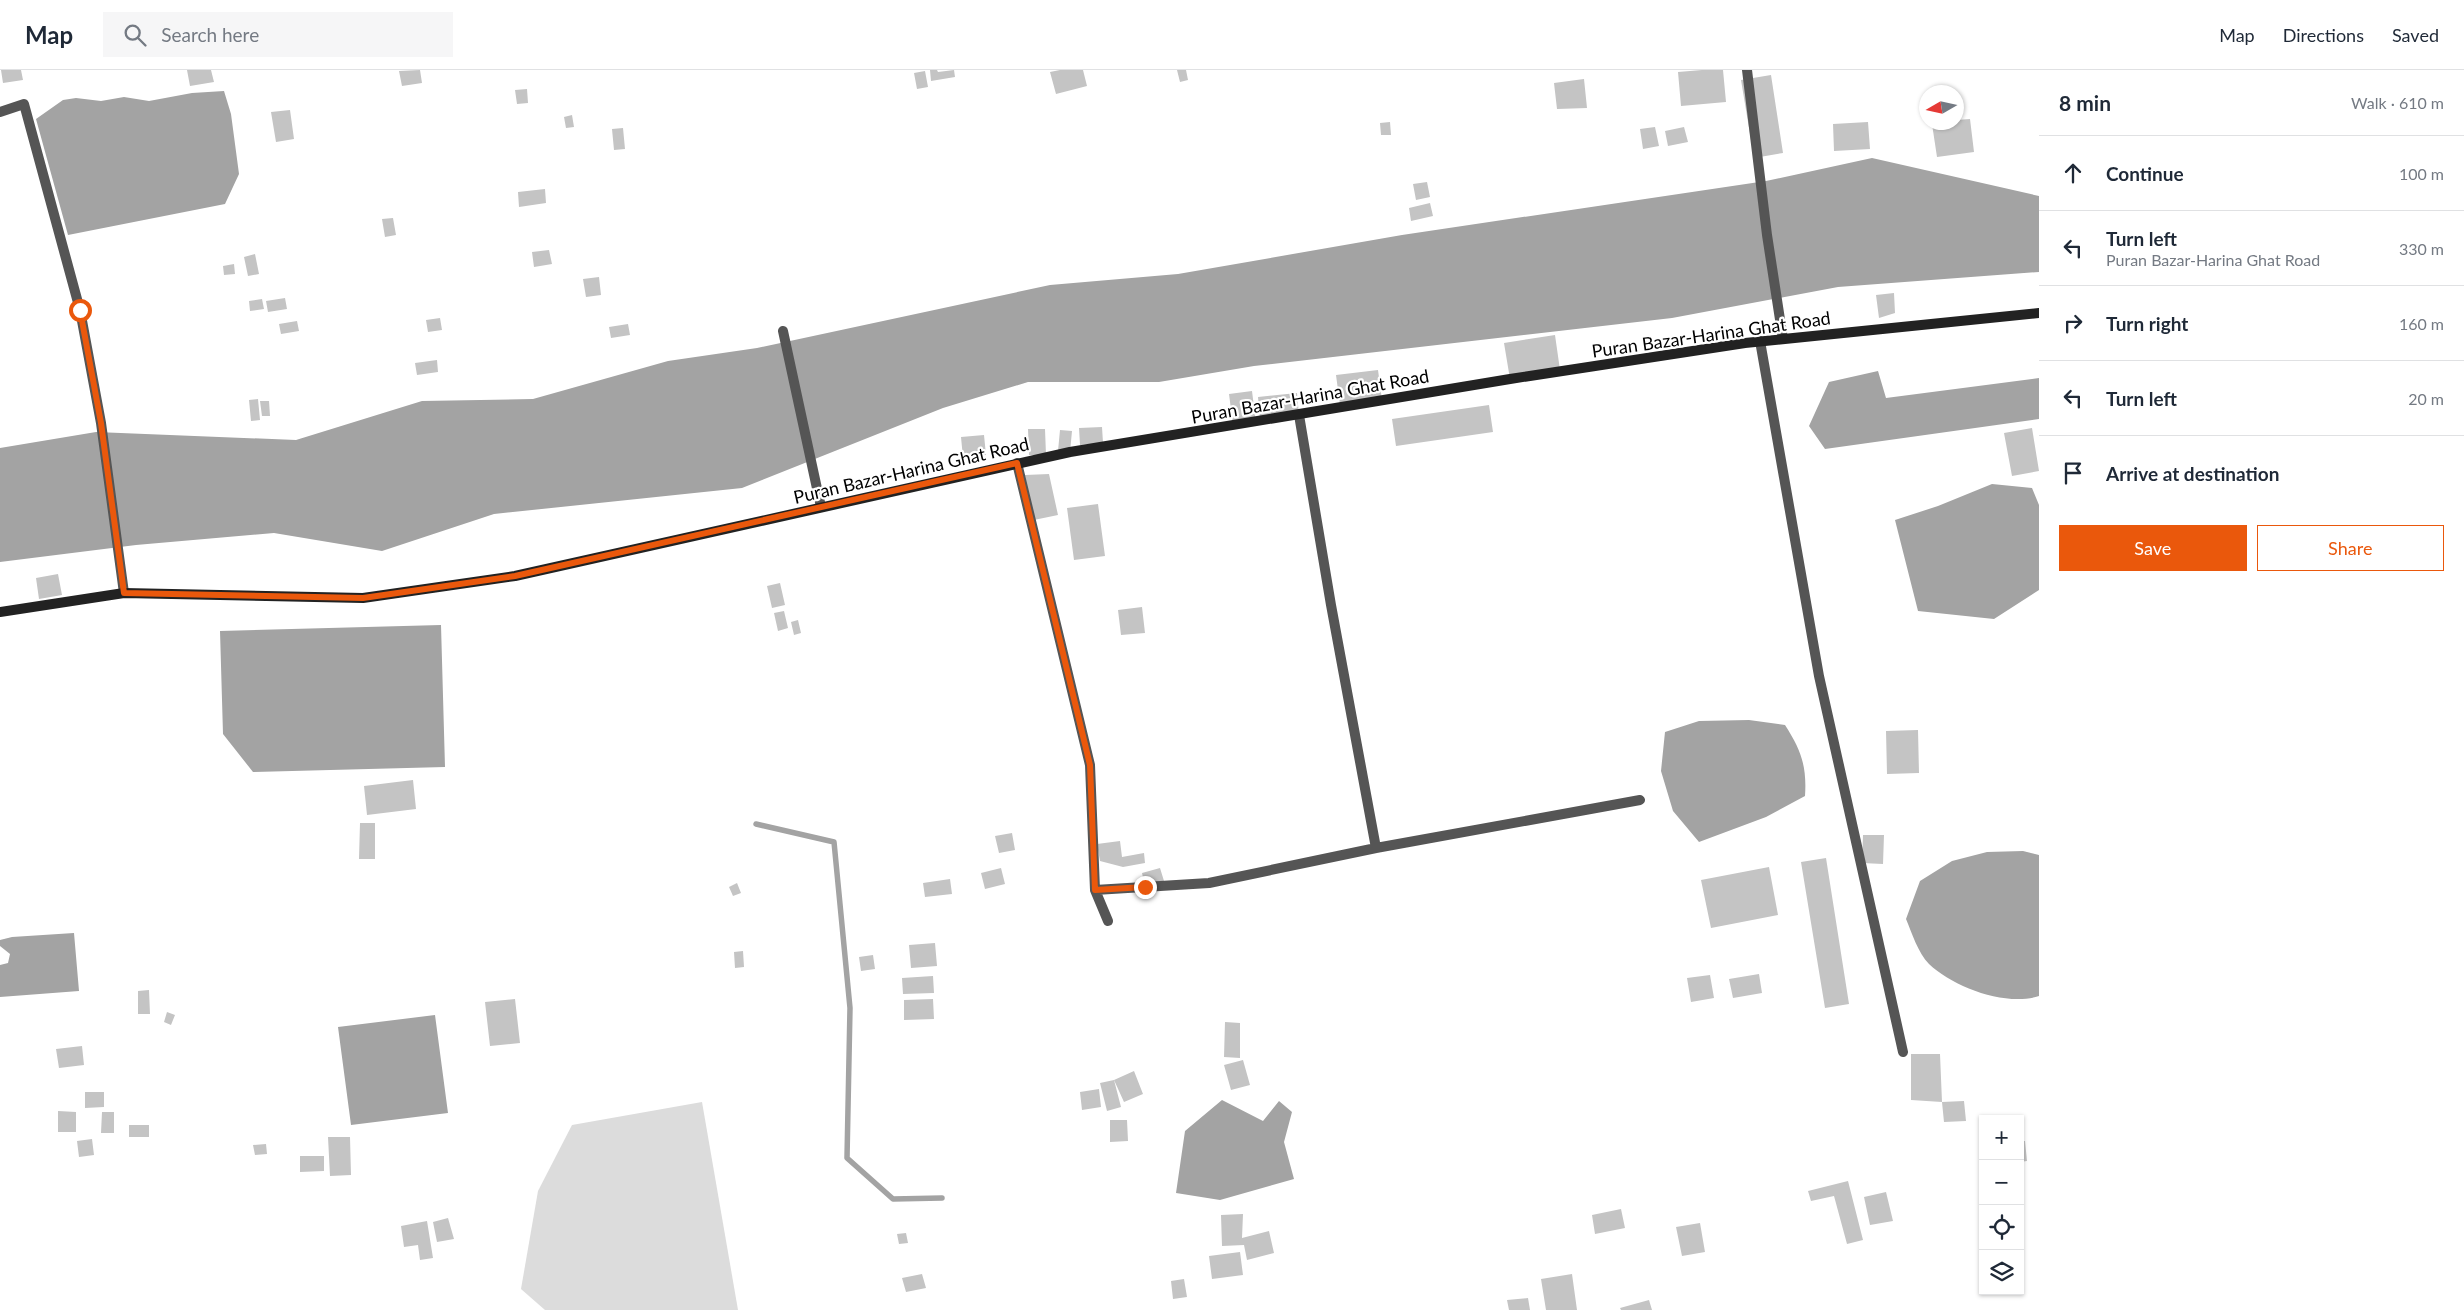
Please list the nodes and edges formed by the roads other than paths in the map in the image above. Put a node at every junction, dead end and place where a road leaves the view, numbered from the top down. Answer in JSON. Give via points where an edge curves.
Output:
{"nodes":[{"id":1,"x":1748,"y":70,"type":"edge"},
{"id":2,"x":0,"y":112,"type":"edge"},
{"id":3,"x":2039,"y":313,"type":"edge"},
{"id":4,"x":783,"y":331,"type":"dead end"},
{"id":5,"x":1783,"y":339,"type":"junction"},
{"id":6,"x":1760,"y":341,"type":"junction"},
{"id":7,"x":1299,"y":415,"type":"junction"},
{"id":8,"x":1017,"y":463,"type":"junction"},
{"id":9,"x":821,"y":507,"type":"junction"},
{"id":10,"x":124,"y":593,"type":"junction"},
{"id":11,"x":0,"y":612,"type":"edge"},
{"id":12,"x":1640,"y":800,"type":"dead end"},
{"id":13,"x":1376,"y":848,"type":"junction"},
{"id":14,"x":1095,"y":890,"type":"junction"},
{"id":15,"x":1108,"y":922,"type":"dead end"},
{"id":16,"x":1903,"y":1052,"type":"dead end"}],
"edges":[{"from":1,"to":5,"type":"street"},
{"from":2,"to":10,"type":"street","via":[[24,104],[80,310],[101,423]]},
{"from":3,"to":5,"type":"main road","name":"Puran Bazar-Harina Ghat Road"},
{"from":4,"to":9,"type":"street"},
{"from":5,"to":6,"type":"main road","name":"Puran Bazar-Harina Ghat Road"},
{"from":6,"to":7,"type":"main road","name":"Puran Bazar-Harina Ghat Road"},
{"from":6,"to":16,"type":"street","via":[[1819,676]]},
{"from":7,"to":8,"type":"main road","name":"Puran Bazar-Harina Ghat Road"},
{"from":7,"to":13,"type":"street"},
{"from":8,"to":9,"type":"main road","name":"Puran Bazar-Harina Ghat Road"},
{"from":8,"to":14,"type":"street","via":[[1090,765]]},
{"from":9,"to":10,"type":"main road","name":"Puran Bazar-Harina Ghat Road","via":[[515,576],[363,598]]},
{"from":10,"to":11,"type":"main road","name":"Puran Bazar-Harina Ghat Road"},
{"from":12,"to":13,"type":"street"},
{"from":13,"to":14,"type":"street","via":[[1209,883]]},
{"from":14,"to":15,"type":"street"}]}
